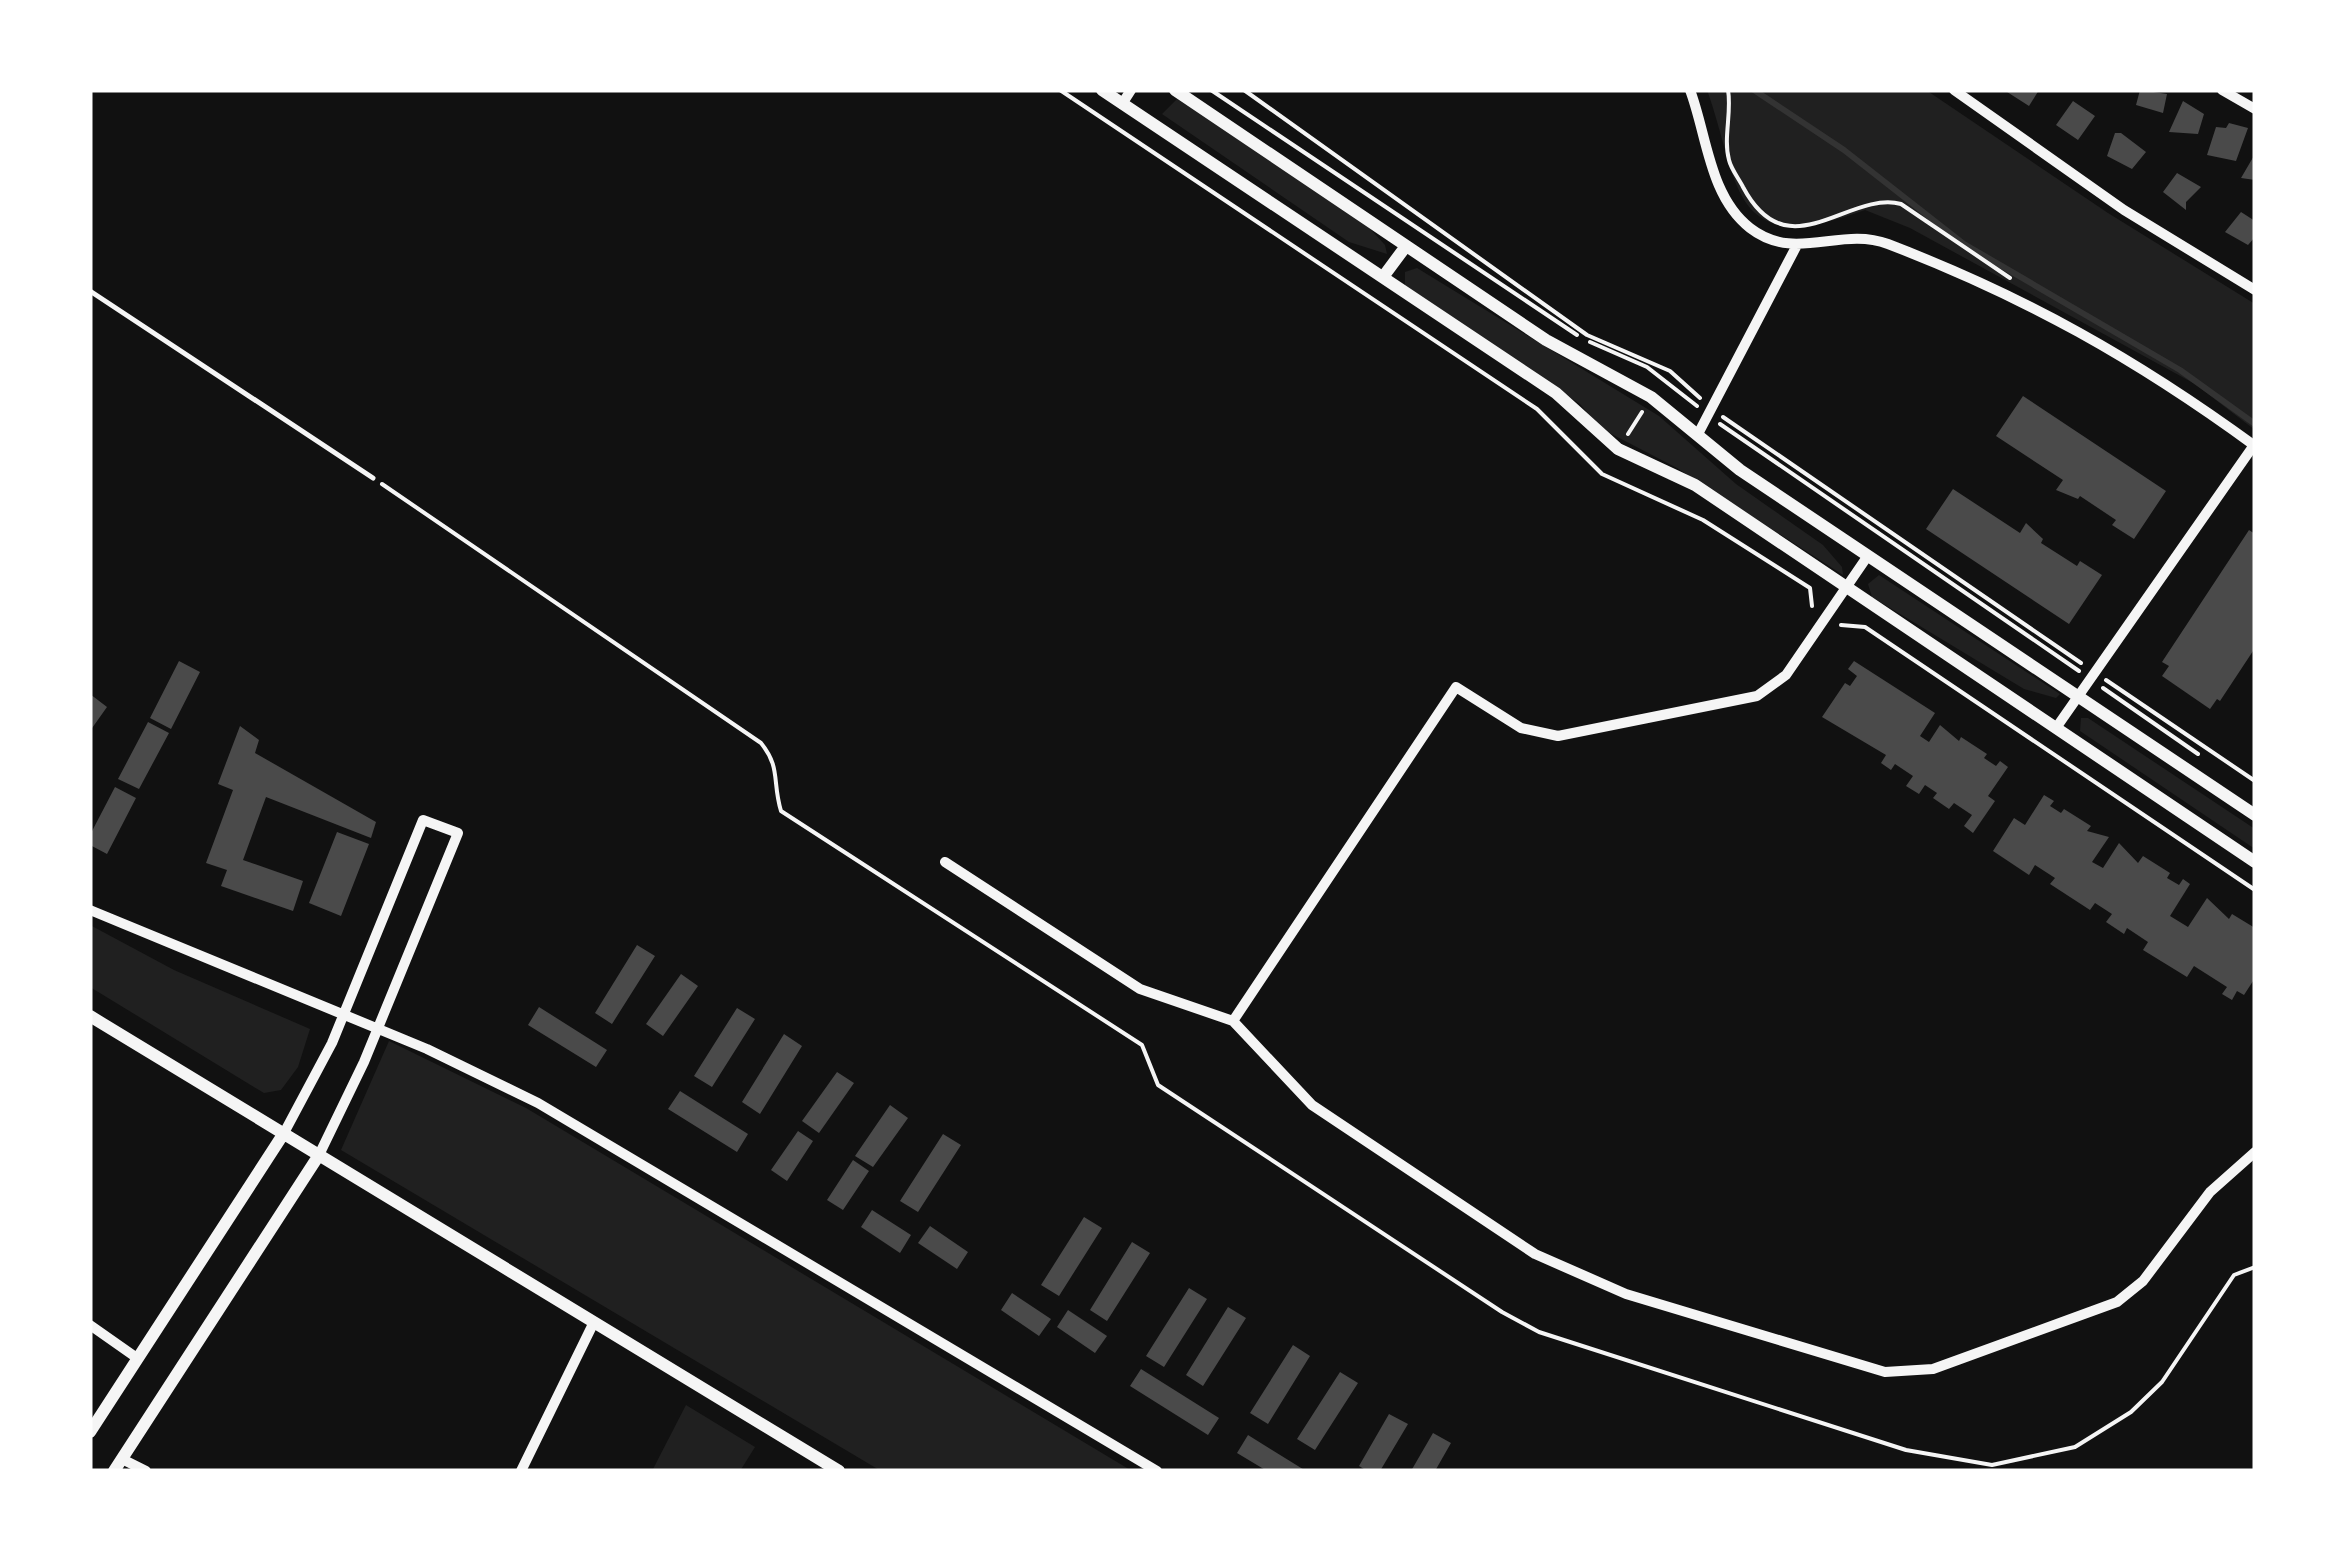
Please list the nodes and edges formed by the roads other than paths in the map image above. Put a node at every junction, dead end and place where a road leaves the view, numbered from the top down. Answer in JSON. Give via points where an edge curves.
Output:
{"nodes":[{"id":1,"x":1102,"y":90,"type":"edge"},
{"id":2,"x":1131,"y":90,"type":"edge"},
{"id":3,"x":1174,"y":90,"type":"edge"},
{"id":4,"x":1690,"y":90,"type":"edge"},
{"id":5,"x":1954,"y":90,"type":"edge"},
{"id":6,"x":2222,"y":90,"type":"edge"},
{"id":7,"x":1122,"y":104,"type":"junction"},
{"id":8,"x":2255,"y":109,"type":"edge"},
{"id":9,"x":1406,"y":246,"type":"junction"},
{"id":10,"x":1796,"y":247,"type":"junction"},
{"id":11,"x":1384,"y":277,"type":"junction"},
{"id":12,"x":2255,"y":290,"type":"edge"},
{"id":13,"x":90,"y":291,"type":"edge"},
{"id":14,"x":1698,"y":434,"type":"junction"},
{"id":15,"x":2254,"y":446,"type":"edge"},
{"id":16,"x":373,"y":478,"type":"dead end"},
{"id":17,"x":1868,"y":557,"type":"junction"},
{"id":18,"x":1847,"y":587,"type":"junction"},
{"id":19,"x":2079,"y":696,"type":"junction"},
{"id":20,"x":2056,"y":728,"type":"junction"},
{"id":21,"x":2255,"y":815,"type":"edge"},
{"id":22,"x":946,"y":862,"type":"dead end"},
{"id":23,"x":2255,"y":862,"type":"edge"},
{"id":24,"x":90,"y":910,"type":"edge"},
{"id":25,"x":90,"y":1016,"type":"edge"},
{"id":26,"x":344,"y":1016,"type":"junction"},
{"id":27,"x":1233,"y":1021,"type":"junction"},
{"id":28,"x":377,"y":1029,"type":"junction"},
{"id":29,"x":284,"y":1133,"type":"junction"},
{"id":30,"x":2255,"y":1152,"type":"edge"},
{"id":31,"x":318,"y":1154,"type":"junction"},
{"id":32,"x":594,"y":1322,"type":"junction"},
{"id":33,"x":90,"y":1325,"type":"edge"},
{"id":34,"x":137,"y":1358,"type":"junction"},
{"id":35,"x":90,"y":1432,"type":"edge"},
{"id":36,"x":118,"y":1465,"type":"edge"},
{"id":37,"x":146,"y":1471,"type":"edge"},
{"id":38,"x":520,"y":1471,"type":"edge"},
{"id":39,"x":839,"y":1471,"type":"edge"},
{"id":40,"x":1157,"y":1471,"type":"edge"}],
"edges":[{"from":1,"to":7,"type":"street"},
{"from":2,"to":7,"type":"street"},
{"from":3,"to":9,"type":"street"},
{"from":4,"to":10,"type":"street","via":[[1724,198],[1750,228]]},
{"from":5,"to":12,"type":"street","via":[[2124,210]]},
{"from":6,"to":8,"type":"street"},
{"from":7,"to":11,"type":"street"},
{"from":9,"to":11,"type":"street"},
{"from":9,"to":14,"type":"street","via":[[1573,357],[1651,397]]},
{"from":10,"to":14,"type":"street"},
{"from":10,"to":15,"type":"street","via":[[1866,238],[2041,309],[2124,356]]},
{"from":11,"to":18,"type":"street","via":[[1556,393],[1618,449],[1695,485]]},
{"from":13,"to":16,"type":"lane"},
{"from":14,"to":17,"type":"street"},
{"from":15,"to":19,"type":"street"},
{"from":17,"to":18,"type":"street"},
{"from":17,"to":19,"type":"street"},
{"from":18,"to":20,"type":"street"},
{"from":18,"to":27,"type":"street","via":[[1786,675],[1765,693],[1544,735],[1456,687]]},
{"from":19,"to":20,"type":"street"},
{"from":19,"to":21,"type":"street"},
{"from":20,"to":23,"type":"street"},
{"from":22,"to":27,"type":"street","via":[[1140,989]]},
{"from":24,"to":26,"type":"street"},
{"from":25,"to":29,"type":"street"},
{"from":26,"to":28,"type":"street"},
{"from":26,"to":28,"type":"street","via":[[423,820],[458,833]]},
{"from":26,"to":29,"type":"street"},
{"from":27,"to":30,"type":"street","via":[[1312,1106],[1535,1254],[1626,1294],[1885,1372],[1933,1369],[2117,1302],[2143,1281],[2210,1192]]},
{"from":28,"to":31,"type":"street"},
{"from":28,"to":40,"type":"street","via":[[538,1102]]},
{"from":29,"to":31,"type":"street"},
{"from":29,"to":34,"type":"street"},
{"from":31,"to":32,"type":"street"},
{"from":31,"to":36,"type":"street"},
{"from":32,"to":38,"type":"street"},
{"from":32,"to":39,"type":"street"},
{"from":33,"to":34,"type":"street"},
{"from":34,"to":35,"type":"street"},
{"from":36,"to":37,"type":"street"}]}
